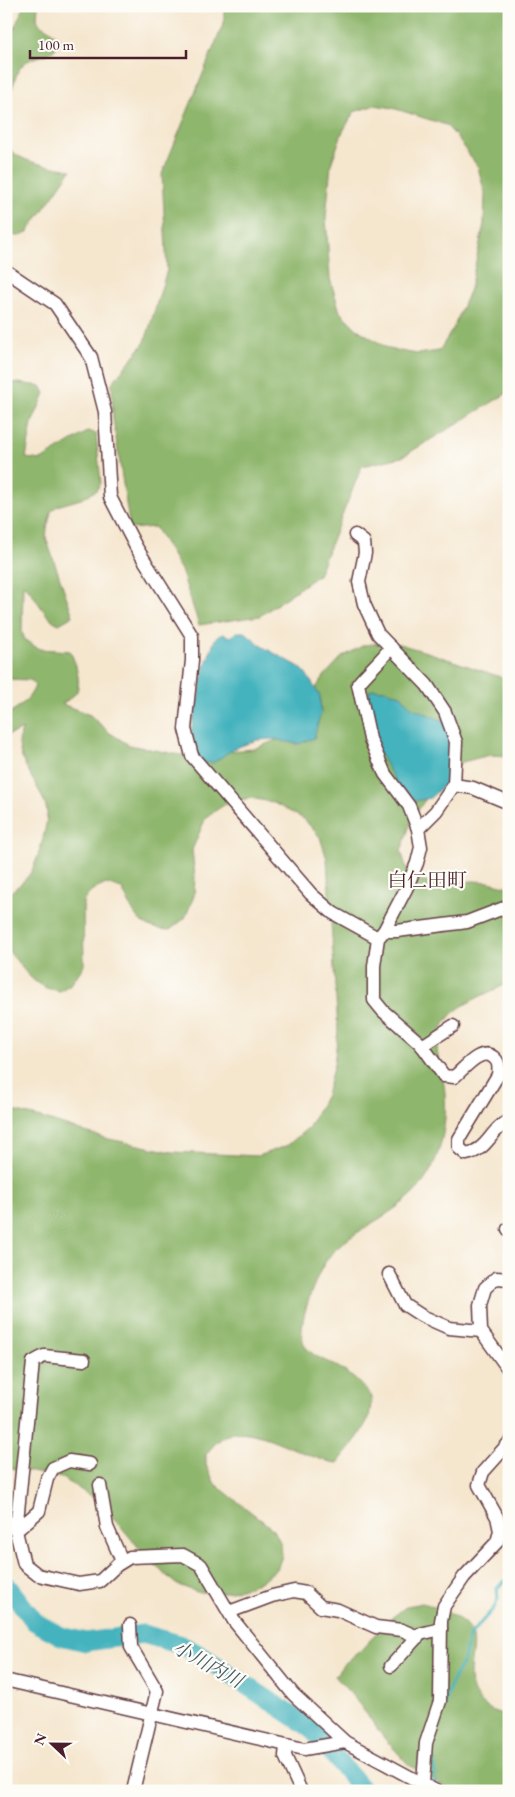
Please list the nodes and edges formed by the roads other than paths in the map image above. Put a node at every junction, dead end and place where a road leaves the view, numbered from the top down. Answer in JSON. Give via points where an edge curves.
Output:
{"nodes":[{"id":1,"x":6,"y":271,"type":"edge"},
{"id":2,"x":355,"y":535,"type":"dead end"},
{"id":3,"x":391,"y":647,"type":"junction"},
{"id":4,"x":454,"y":785,"type":"junction"},
{"id":5,"x":509,"y":803,"type":"edge"},
{"id":6,"x":418,"y":829,"type":"junction"},
{"id":7,"x":509,"y":906,"type":"edge"},
{"id":8,"x":381,"y":935,"type":"junction"},
{"id":9,"x":453,"y":1026,"type":"dead end"},
{"id":10,"x":422,"y":1046,"type":"junction"},
{"id":11,"x":509,"y":1121,"type":"edge"},
{"id":12,"x":390,"y":1274,"type":"dead end"},
{"id":13,"x":509,"y":1279,"type":"edge"},
{"id":14,"x":481,"y":1331,"type":"junction"},
{"id":15,"x":84,"y":1360,"type":"dead end"},
{"id":16,"x":509,"y":1370,"type":"edge"},
{"id":17,"x":509,"y":1443,"type":"edge"},
{"id":18,"x":90,"y":1464,"type":"dead end"},
{"id":19,"x":100,"y":1484,"type":"dead end"},
{"id":20,"x":6,"y":1520,"type":"edge"},
{"id":21,"x":16,"y":1531,"type":"junction"},
{"id":22,"x":122,"y":1562,"type":"junction"},
{"id":23,"x":229,"y":1612,"type":"junction"},
{"id":24,"x":130,"y":1625,"type":"dead end"},
{"id":25,"x":441,"y":1629,"type":"junction"},
{"id":26,"x":418,"y":1637,"type":"junction"},
{"id":27,"x":391,"y":1666,"type":"dead end"},
{"id":28,"x":7,"y":1680,"type":"edge"},
{"id":29,"x":152,"y":1713,"type":"junction"},
{"id":30,"x":345,"y":1742,"type":"junction"},
{"id":31,"x":286,"y":1746,"type":"junction"},
{"id":32,"x":424,"y":1784,"type":"junction"},
{"id":33,"x":133,"y":1791,"type":"edge"},
{"id":34,"x":300,"y":1791,"type":"edge"},
{"id":35,"x":436,"y":1791,"type":"edge"}],
"edges":[{"from":1,"to":8,"type":"street","via":[[55,304],[91,357],[105,412],[110,496],[136,547],[192,636],[185,729],[192,756],[311,894],[334,913]]},
{"from":2,"to":3,"type":"street","via":[[364,542],[366,553],[359,582],[364,604],[378,634]]},
{"from":3,"to":4,"type":"street","via":[[427,684],[445,712],[456,742]]},
{"from":3,"to":6,"type":"street","via":[[358,684],[370,739],[385,774],[409,806]]},
{"from":4,"to":5,"type":"street","via":[[473,788]]},
{"from":4,"to":6,"type":"street","via":[[436,811]]},
{"from":6,"to":8,"type":"street","via":[[421,847],[417,863]]},
{"from":7,"to":8,"type":"street","via":[[467,922]]},
{"from":8,"to":10,"type":"street","via":[[374,966],[374,1000]]},
{"from":9,"to":10,"type":"street"},
{"from":10,"to":11,"type":"street","via":[[444,1076],[454,1077],[479,1055],[488,1054],[499,1065],[498,1075],[459,1139],[460,1148],[466,1154],[482,1147],[503,1123]]},
{"from":12,"to":14,"type":"street","via":[[405,1304],[422,1316],[449,1328]]},
{"from":13,"to":14,"type":"street","via":[[496,1278],[485,1288],[480,1305]]},
{"from":14,"to":16,"type":"street"},
{"from":15,"to":21,"type":"street","via":[[44,1356],[33,1362]]},
{"from":17,"to":25,"type":"street","via":[[483,1472],[479,1485],[497,1517],[500,1531],[497,1542],[444,1606]]},
{"from":18,"to":21,"type":"street","via":[[69,1461],[53,1468],[39,1511]]},
{"from":19,"to":22,"type":"street","via":[[106,1527]]},
{"from":20,"to":21,"type":"street"},
{"from":21,"to":22,"type":"street","via":[[24,1564],[38,1575],[79,1584],[100,1580]]},
{"from":22,"to":23,"type":"street","via":[[130,1557],[183,1556],[201,1565]]},
{"from":23,"to":26,"type":"street","via":[[294,1591],[306,1593],[321,1607],[338,1610],[376,1627],[402,1630]]},
{"from":23,"to":30,"type":"street","via":[[293,1694]]},
{"from":24,"to":29,"type":"street","via":[[132,1646],[157,1691]]},
{"from":25,"to":26,"type":"street"},
{"from":25,"to":32,"type":"street","via":[[440,1701],[426,1743]]},
{"from":26,"to":27,"type":"street"},
{"from":28,"to":29,"type":"street"},
{"from":29,"to":31,"type":"street"},
{"from":29,"to":33,"type":"street"},
{"from":30,"to":31,"type":"street","via":[[304,1750]]},
{"from":30,"to":32,"type":"street"},
{"from":31,"to":34,"type":"street","via":[[285,1756]]},
{"from":32,"to":35,"type":"street"}]}
